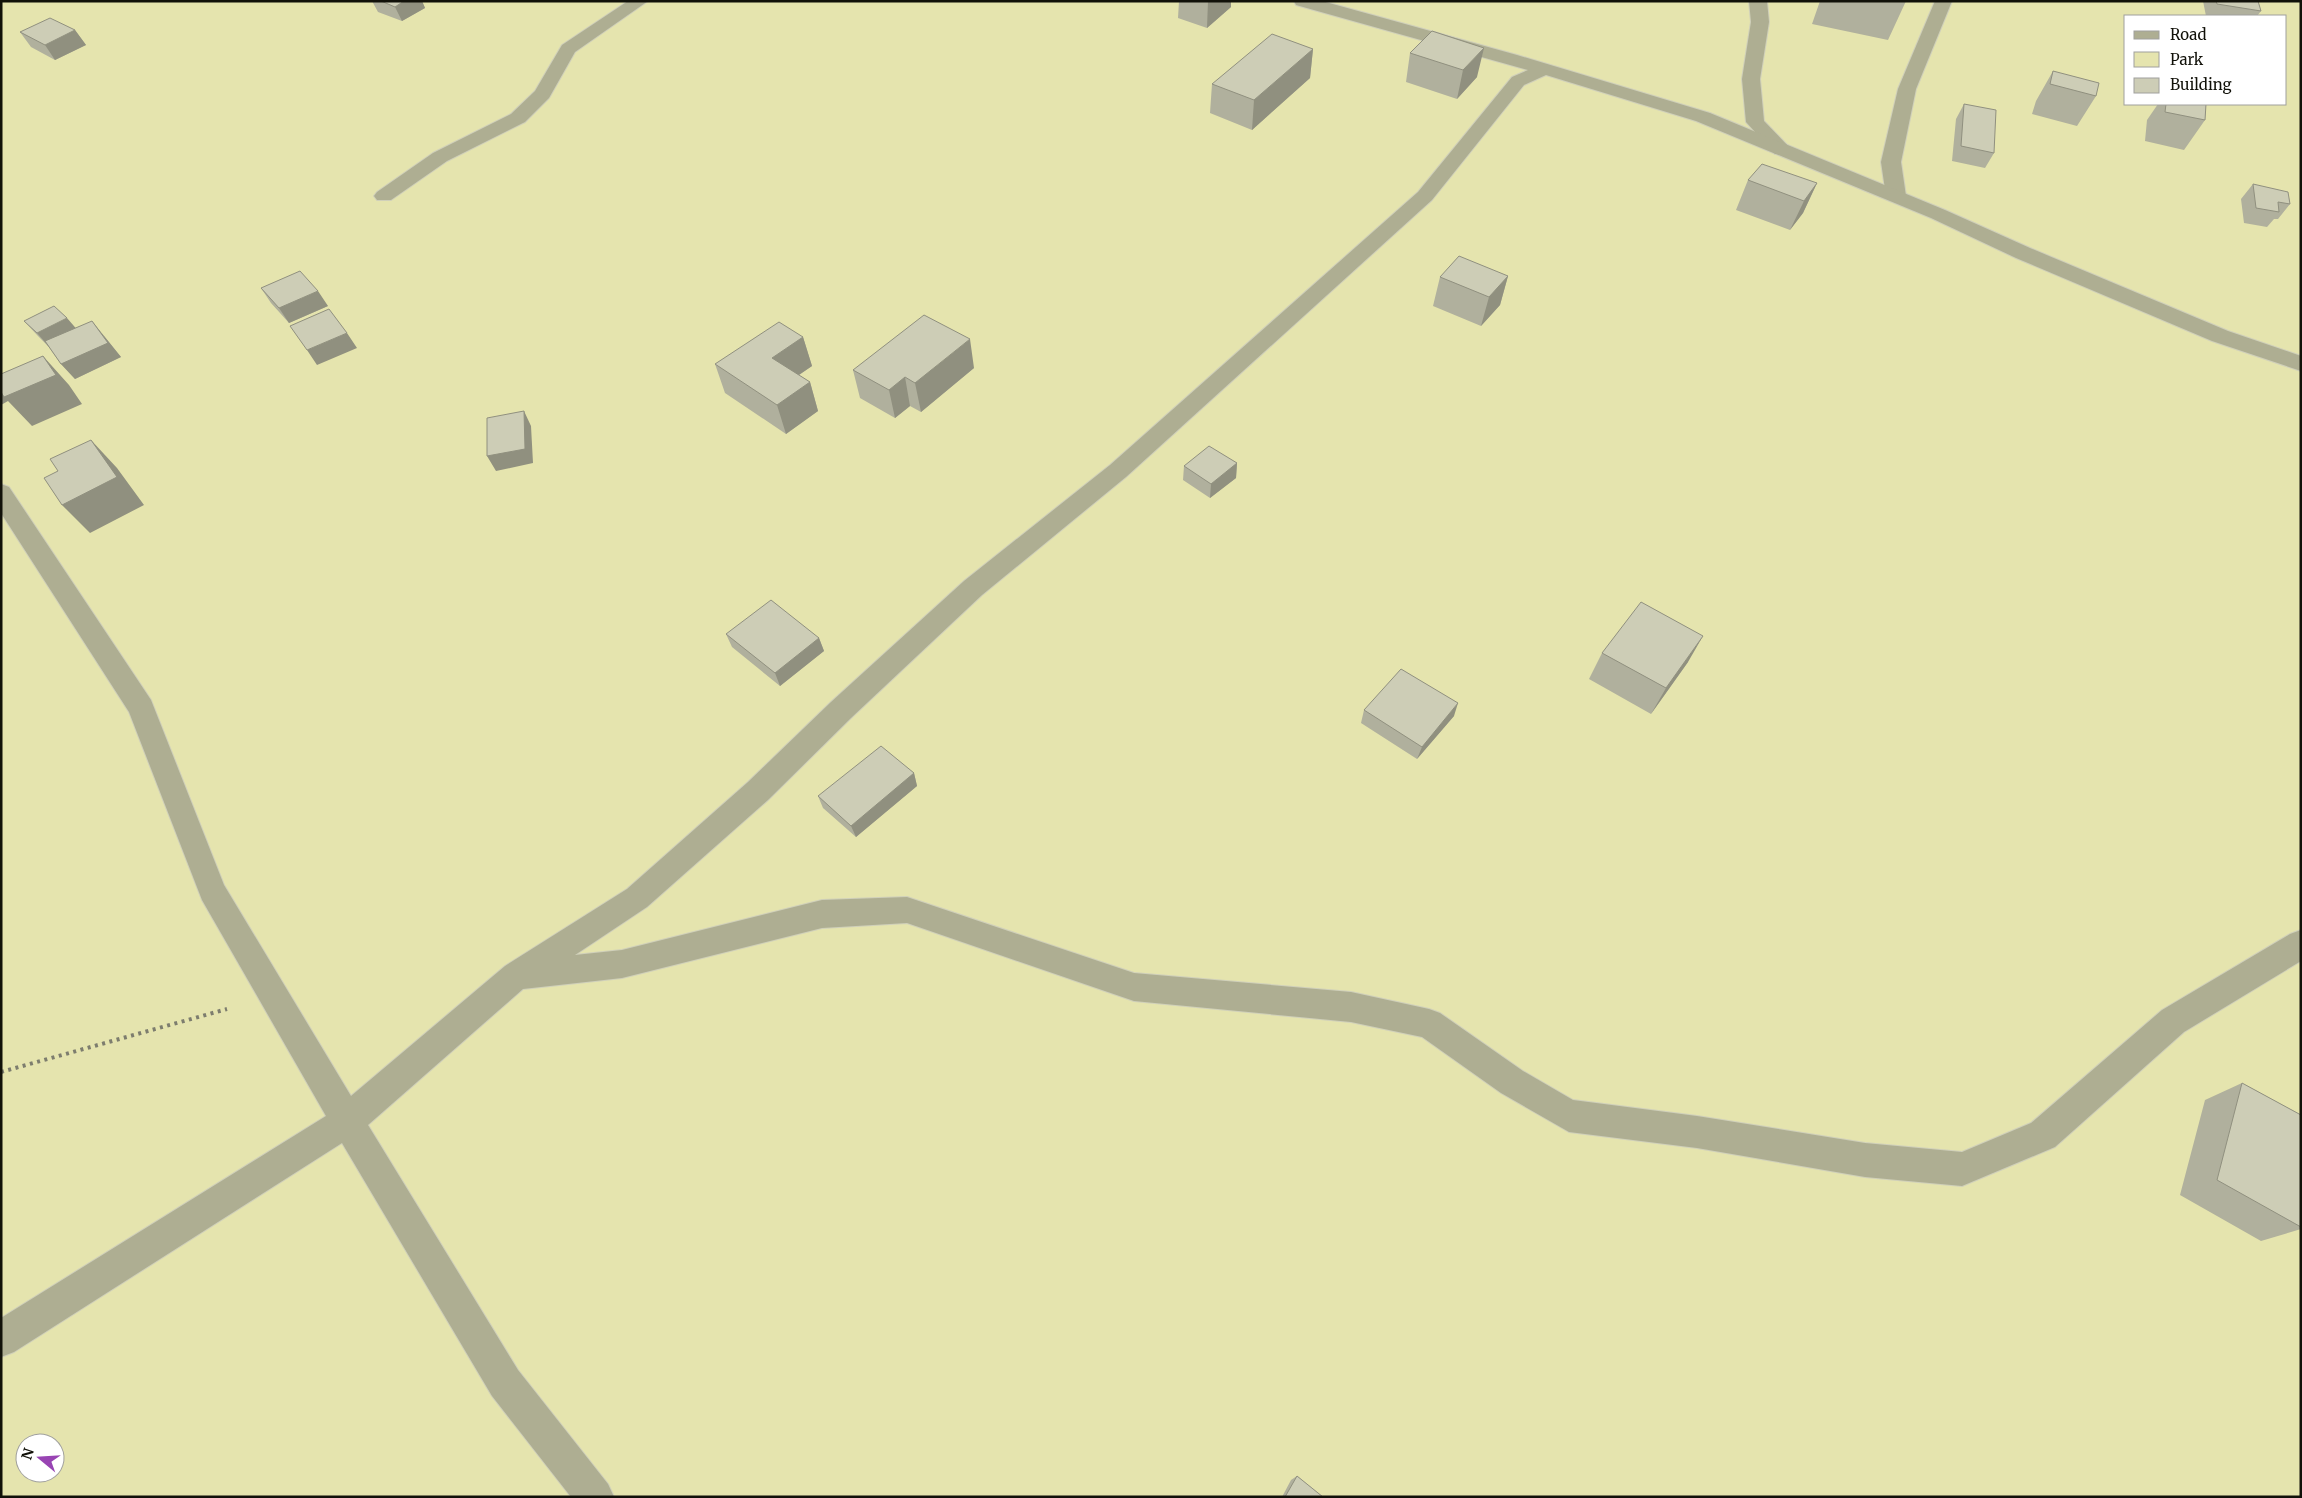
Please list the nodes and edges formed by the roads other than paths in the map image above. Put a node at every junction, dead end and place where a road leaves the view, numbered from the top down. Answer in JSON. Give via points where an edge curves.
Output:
{"nodes":[{"id":1,"x":640,"y":1,"type":"edge"},
{"id":2,"x":1302,"y":1,"type":"edge"},
{"id":3,"x":1758,"y":1,"type":"edge"},
{"id":4,"x":1944,"y":1,"type":"edge"},
{"id":5,"x":1545,"y":69,"type":"junction"},
{"id":6,"x":1782,"y":150,"type":"junction"},
{"id":7,"x":384,"y":196,"type":"dead end"},
{"id":8,"x":1896,"y":196,"type":"junction"},
{"id":9,"x":2301,"y":364,"type":"edge"},
{"id":10,"x":1,"y":493,"type":"edge"},
{"id":11,"x":2301,"y":944,"type":"edge"},
{"id":12,"x":516,"y":976,"type":"junction"},
{"id":13,"x":347,"y":1121,"type":"junction"},
{"id":14,"x":1,"y":1338,"type":"edge"},
{"id":15,"x":595,"y":1497,"type":"edge"}],
"edges":[{"from":1,"to":7,"type":"street","via":[[568,48],[543,94],[518,118],[440,157]]},
{"from":2,"to":5,"type":"street"},
{"from":3,"to":6,"type":"street","via":[[1760,22],[1751,79],[1755,122]]},
{"from":4,"to":8,"type":"street","via":[[1907,89],[1891,162]]},
{"from":5,"to":6,"type":"street","via":[[1702,117]]},
{"from":5,"to":12,"type":"street","via":[[1518,81],[1425,196],[1118,471],[973,588],[758,790],[637,898]]},
{"from":6,"to":8,"type":"street"},
{"from":8,"to":9,"type":"street","via":[[2220,336]]},
{"from":10,"to":13,"type":"street","via":[[141,708],[212,891]]},
{"from":11,"to":12,"type":"street","via":[[2174,1020],[2043,1135],[1962,1169],[1865,1160],[1697,1132],[1569,1116],[1512,1082],[1429,1024],[1351,1007],[1134,987],[906,910],[822,914],[622,964]]},
{"from":12,"to":13,"type":"street"},
{"from":13,"to":14,"type":"street"},
{"from":13,"to":15,"type":"street","via":[[505,1383]]}]}
